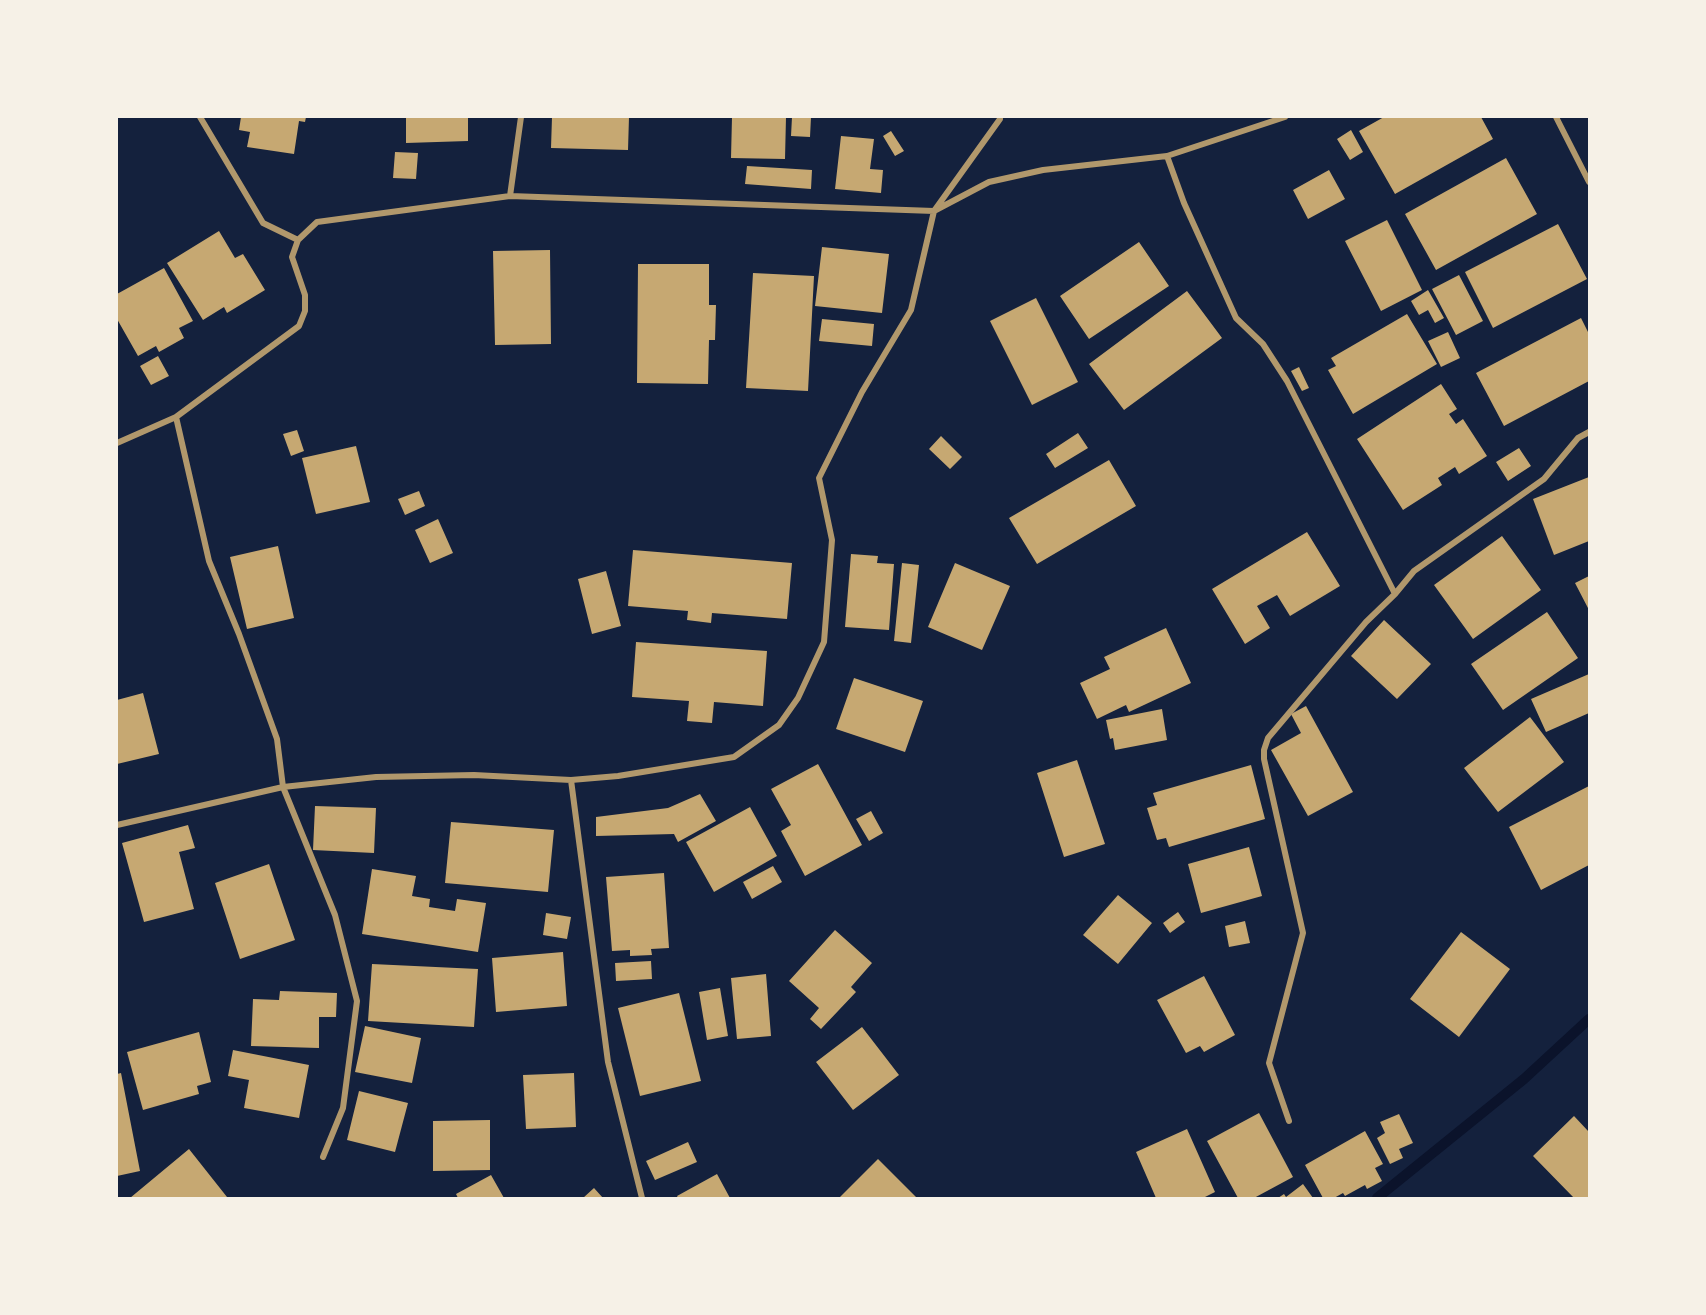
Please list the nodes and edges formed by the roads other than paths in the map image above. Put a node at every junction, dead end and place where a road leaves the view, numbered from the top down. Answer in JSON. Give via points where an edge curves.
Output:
{"nodes":[{"id":1,"x":200,"y":117,"type":"edge"},
{"id":2,"x":521,"y":117,"type":"edge"},
{"id":3,"x":1000,"y":117,"type":"edge"},
{"id":4,"x":1285,"y":117,"type":"edge"},
{"id":5,"x":1556,"y":117,"type":"edge"},
{"id":6,"x":1167,"y":156,"type":"junction"},
{"id":7,"x":1589,"y":182,"type":"edge"},
{"id":8,"x":510,"y":196,"type":"junction"},
{"id":9,"x":934,"y":211,"type":"junction"},
{"id":10,"x":298,"y":240,"type":"junction"},
{"id":11,"x":176,"y":417,"type":"junction"},
{"id":12,"x":1589,"y":432,"type":"edge"},
{"id":13,"x":117,"y":443,"type":"edge"},
{"id":14,"x":1395,"y":594,"type":"junction"},
{"id":15,"x":571,"y":780,"type":"junction"},
{"id":16,"x":283,"y":787,"type":"junction"},
{"id":17,"x":117,"y":825,"type":"edge"},
{"id":18,"x":1288,"y":1121,"type":"dead end"},
{"id":19,"x":323,"y":1157,"type":"dead end"},
{"id":20,"x":642,"y":1198,"type":"edge"}],
"edges":[{"from":1,"to":10,"type":"street","via":[[263,224]]},
{"from":2,"to":8,"type":"street"},
{"from":3,"to":9,"type":"street"},
{"from":4,"to":6,"type":"street"},
{"from":5,"to":7,"type":"street"},
{"from":6,"to":9,"type":"street","via":[[1043,170],[989,182]]},
{"from":6,"to":14,"type":"street","via":[[1236,318],[1263,344],[1287,381]]},
{"from":8,"to":9,"type":"street"},
{"from":8,"to":10,"type":"street","via":[[317,222]]},
{"from":9,"to":15,"type":"street","via":[[911,310],[862,392],[819,478],[832,540],[824,642],[798,698],[779,725],[734,757]]},
{"from":10,"to":11,"type":"street","via":[[292,257],[305,295],[305,311],[299,326]]},
{"from":11,"to":13,"type":"street"},
{"from":11,"to":16,"type":"street","via":[[209,561],[277,739]]},
{"from":12,"to":14,"type":"street","via":[[1578,438],[1544,478],[1414,570]]},
{"from":14,"to":18,"type":"street","via":[[1366,622],[1268,738],[1264,750],[1304,933],[1269,1063]]},
{"from":15,"to":16,"type":"street","via":[[474,775],[376,777]]},
{"from":15,"to":20,"type":"street","via":[[608,1062]]},
{"from":16,"to":17,"type":"street"},
{"from":16,"to":19,"type":"street","via":[[335,915],[357,1001],[343,1108]]}]}
